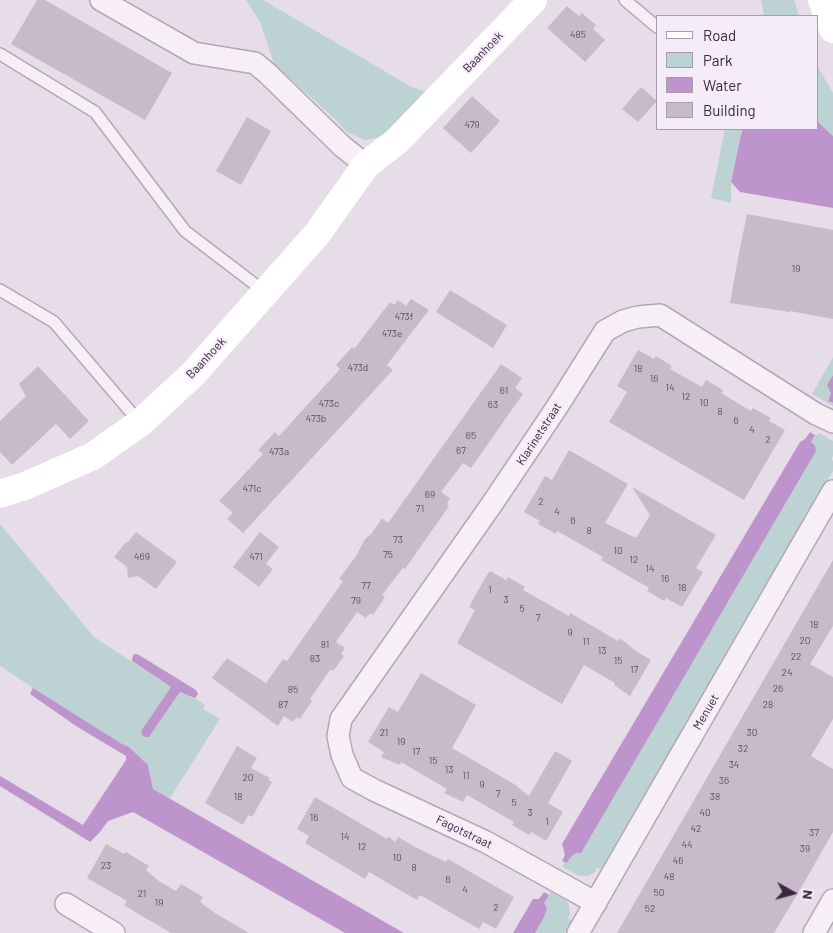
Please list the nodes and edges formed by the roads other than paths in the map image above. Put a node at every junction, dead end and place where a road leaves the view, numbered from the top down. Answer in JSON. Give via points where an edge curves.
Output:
{"nodes":[{"id":1,"x":101,"y":0,"type":"edge"},
{"id":2,"x":534,"y":0,"type":"edge"},
{"id":3,"x":625,"y":0,"type":"edge"},
{"id":4,"x":822,"y":0,"type":"edge"},
{"id":5,"x":656,"y":26,"type":"edge"},
{"id":6,"x":833,"y":29,"type":"edge"},
{"id":7,"x":0,"y":54,"type":"edge"},
{"id":8,"x":366,"y":164,"type":"junction"},
{"id":9,"x":0,"y":290,"type":"edge"},
{"id":10,"x":265,"y":292,"type":"junction"},
{"id":11,"x":833,"y":422,"type":"edge"},
{"id":12,"x":140,"y":423,"type":"junction"},
{"id":13,"x":833,"y":491,"type":"edge"},
{"id":14,"x":0,"y":494,"type":"edge"},
{"id":15,"x":342,"y":755,"type":"joint"},
{"id":16,"x":833,"y":900,"type":"edge"},
{"id":17,"x":596,"y":903,"type":"junction"},
{"id":18,"x":66,"y":904,"type":"dead end"},
{"id":19,"x":114,"y":933,"type":"edge"},
{"id":20,"x":578,"y":933,"type":"edge"},
{"id":21,"x":814,"y":933,"type":"edge"}],
"edges":[{"from":1,"to":8,"type":"street","via":[[194,53],[254,63],[343,147]]},
{"from":2,"to":8,"type":"street","name":"Baanhoek","via":[[397,141]]},
{"from":3,"to":5,"type":"lane"},
{"from":4,"to":6,"type":"street"},
{"from":7,"to":10,"type":"lane","via":[[95,112],[185,231]]},
{"from":8,"to":10,"type":"street","name":"Baanhoek","via":[[317,234]]},
{"from":9,"to":12,"type":"lane","via":[[54,322]]},
{"from":10,"to":12,"type":"street","name":"Baanhoek","via":[[194,374]]},
{"from":11,"to":15,"type":"street","name":"Klarinetstraat","via":[[660,315],[623,321],[605,331],[497,496],[341,719],[338,736]]},
{"from":12,"to":14,"type":"street","name":"Baanhoek","via":[[93,456]]},
{"from":13,"to":17,"type":"street","name":"Menuet"},
{"from":15,"to":17,"type":"street","name":"Fagotstraat","via":[[352,778],[486,842]]},
{"from":16,"to":21,"type":"street"},
{"from":17,"to":20,"type":"street","name":"Menuet"},
{"from":18,"to":19,"type":"street"}]}
